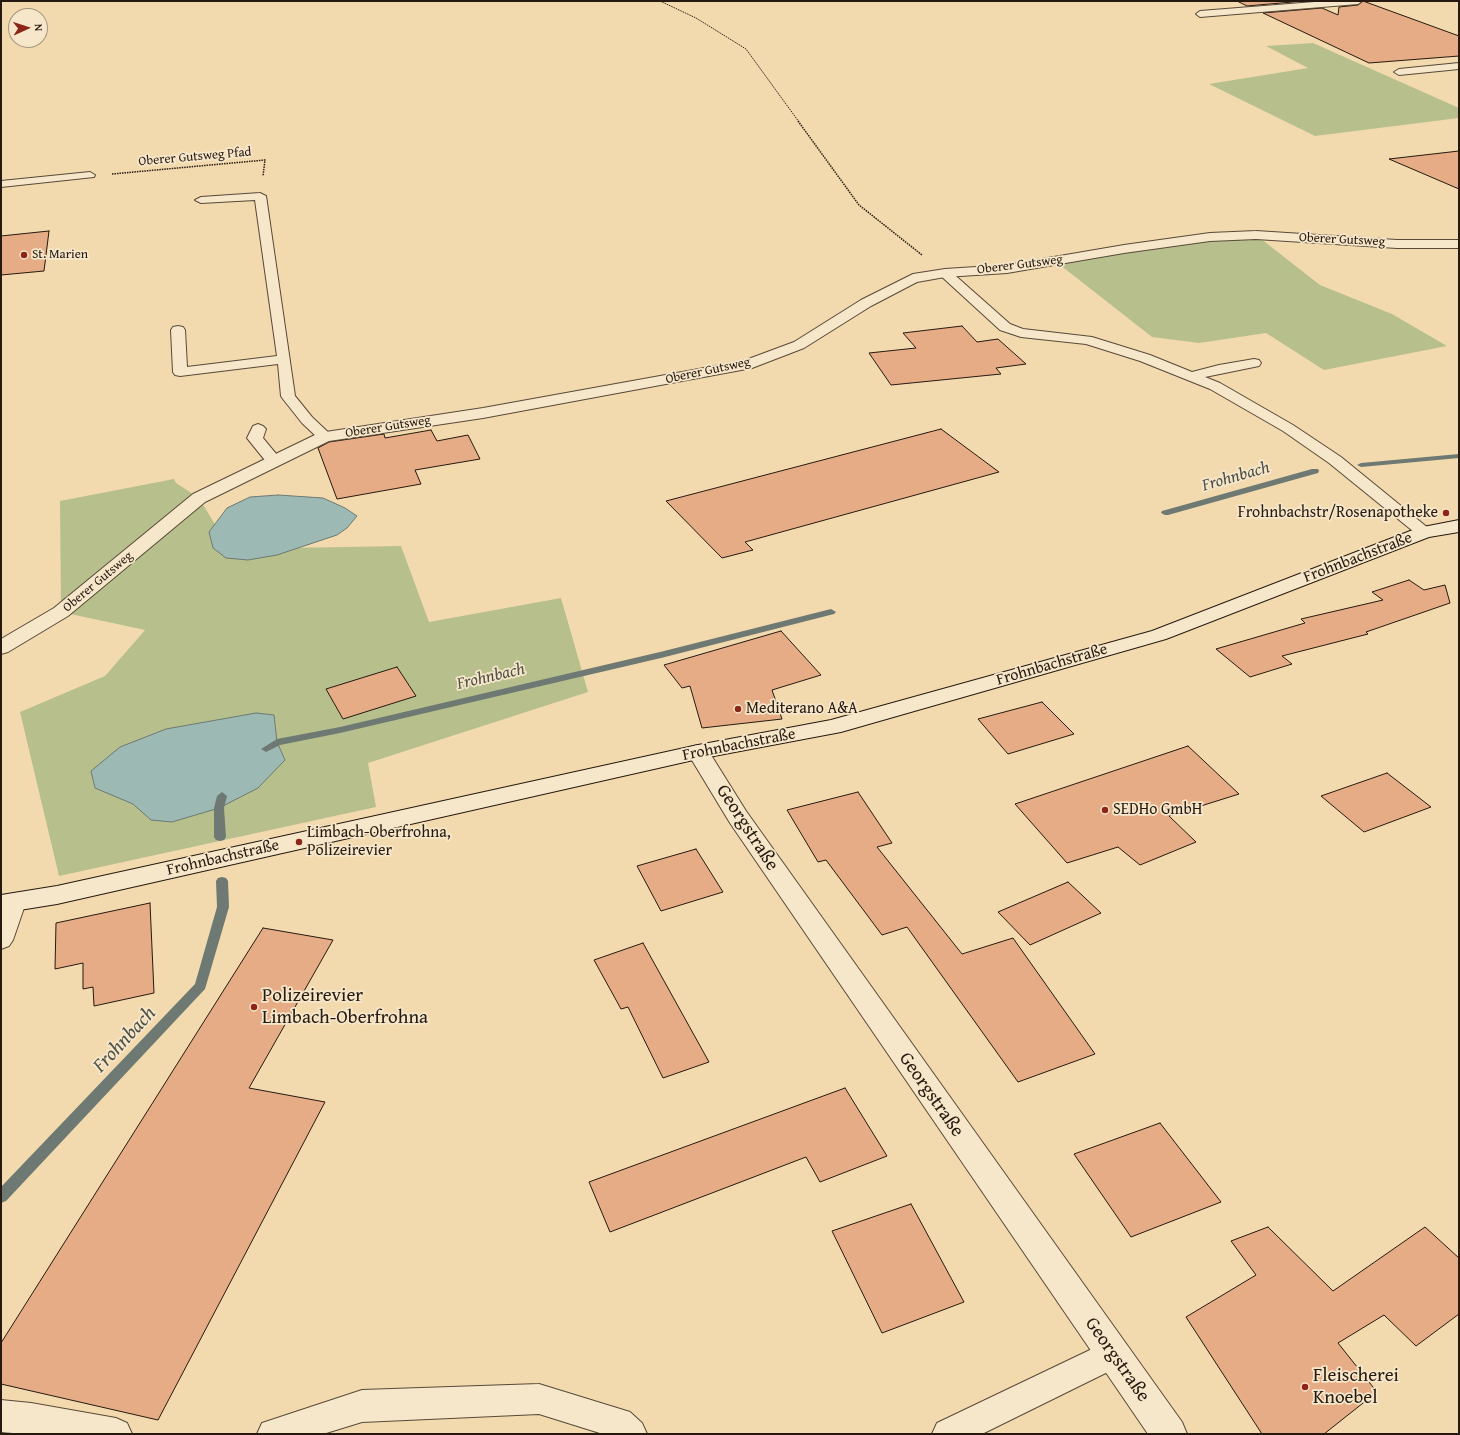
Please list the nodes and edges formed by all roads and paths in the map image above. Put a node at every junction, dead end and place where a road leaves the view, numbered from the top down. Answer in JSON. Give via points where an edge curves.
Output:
{"nodes":[{"id":1,"x":660,"y":1,"type":"edge"},
{"id":2,"x":1358,"y":1,"type":"edge"},
{"id":3,"x":1200,"y":14,"type":"dead end"},
{"id":4,"x":1459,"y":66,"type":"edge"},
{"id":5,"x":1399,"y":72,"type":"dead end"},
{"id":6,"x":90,"y":175,"type":"joint"},
{"id":7,"x":1,"y":184,"type":"edge"},
{"id":8,"x":260,"y":196,"type":"junction"},
{"id":9,"x":201,"y":200,"type":"dead end"},
{"id":10,"x":1459,"y":244,"type":"edge"},
{"id":11,"x":945,"y":273,"type":"junction"},
{"id":12,"x":178,"y":330,"type":"dead end"},
{"id":13,"x":284,"y":359,"type":"junction"},
{"id":14,"x":1254,"y":363,"type":"dead end"},
{"id":15,"x":1192,"y":376,"type":"junction"},
{"id":16,"x":258,"y":428,"type":"dead end"},
{"id":17,"x":325,"y":437,"type":"junction"},
{"id":18,"x":274,"y":461,"type":"junction"},
{"id":19,"x":1459,"y":526,"type":"edge"},
{"id":20,"x":1425,"y":532,"type":"junction"},
{"id":21,"x":1,"y":648,"type":"edge"},
{"id":22,"x":698,"y":752,"type":"junction"},
{"id":23,"x":8,"y":903,"type":"edge"},
{"id":24,"x":1,"y":940,"type":"edge"},
{"id":25,"x":1113,"y":1354,"type":"junction"},
{"id":26,"x":1,"y":1416,"type":"edge"},
{"id":27,"x":116,"y":1434,"type":"edge"},
{"id":28,"x":273,"y":1434,"type":"edge"},
{"id":29,"x":631,"y":1434,"type":"edge"},
{"id":30,"x":948,"y":1434,"type":"edge"},
{"id":31,"x":1169,"y":1434,"type":"edge"}],
"edges":[{"from":1,"to":11,"type":"path","via":[[696,18],[746,49],[859,205]]},
{"from":2,"to":3,"type":"street"},
{"from":4,"to":5,"type":"street"},
{"from":6,"to":7,"type":"lane"},
{"from":6,"to":8,"type":"path","name":"Oberer Gutsweg Pfad","via":[[265,160]]},
{"from":8,"to":9,"type":"lane"},
{"from":8,"to":13,"type":"lane"},
{"from":10,"to":11,"type":"street","name":"Oberer Gutsweg","via":[[1398,244],[1256,235],[1210,237],[1007,269]]},
{"from":11,"to":15,"type":"lane","via":[[1005,327],[1021,333],[1087,340]]},
{"from":11,"to":17,"type":"street","name":"Oberer Gutsweg","via":[[913,278],[866,303],[799,345],[747,365],[491,411]]},
{"from":12,"to":13,"type":"lane","via":[[180,372]]},
{"from":13,"to":17,"type":"lane","via":[[288,396]]},
{"from":14,"to":15,"type":"lane"},
{"from":15,"to":20,"type":"lane","via":[[1228,393],[1288,428],[1335,460]]},
{"from":16,"to":18,"type":"lane","via":[[255,438]]},
{"from":17,"to":18,"type":"street","name":"Oberer Gutsweg"},
{"from":18,"to":21,"type":"street","name":"Oberer Gutsweg","via":[[199,498],[61,612]]},
{"from":19,"to":20,"type":"street","name":"Frohnbachstraße"},
{"from":20,"to":22,"type":"street","name":"Frohnbachstraße","via":[[1160,635],[833,726]]},
{"from":22,"to":23,"type":"street","name":"Frohnbachstraße","via":[[57,895]]},
{"from":22,"to":25,"type":"street","name":"Georgstraße","via":[[738,817]]},
{"from":23,"to":24,"type":"lane"},
{"from":25,"to":30,"type":"lane"},
{"from":25,"to":31,"type":"street","name":"Georgstraße"},
{"from":26,"to":27,"type":"lane"},
{"from":28,"to":29,"type":"lane","via":[[362,1406],[539,1399],[619,1423]]}]}
